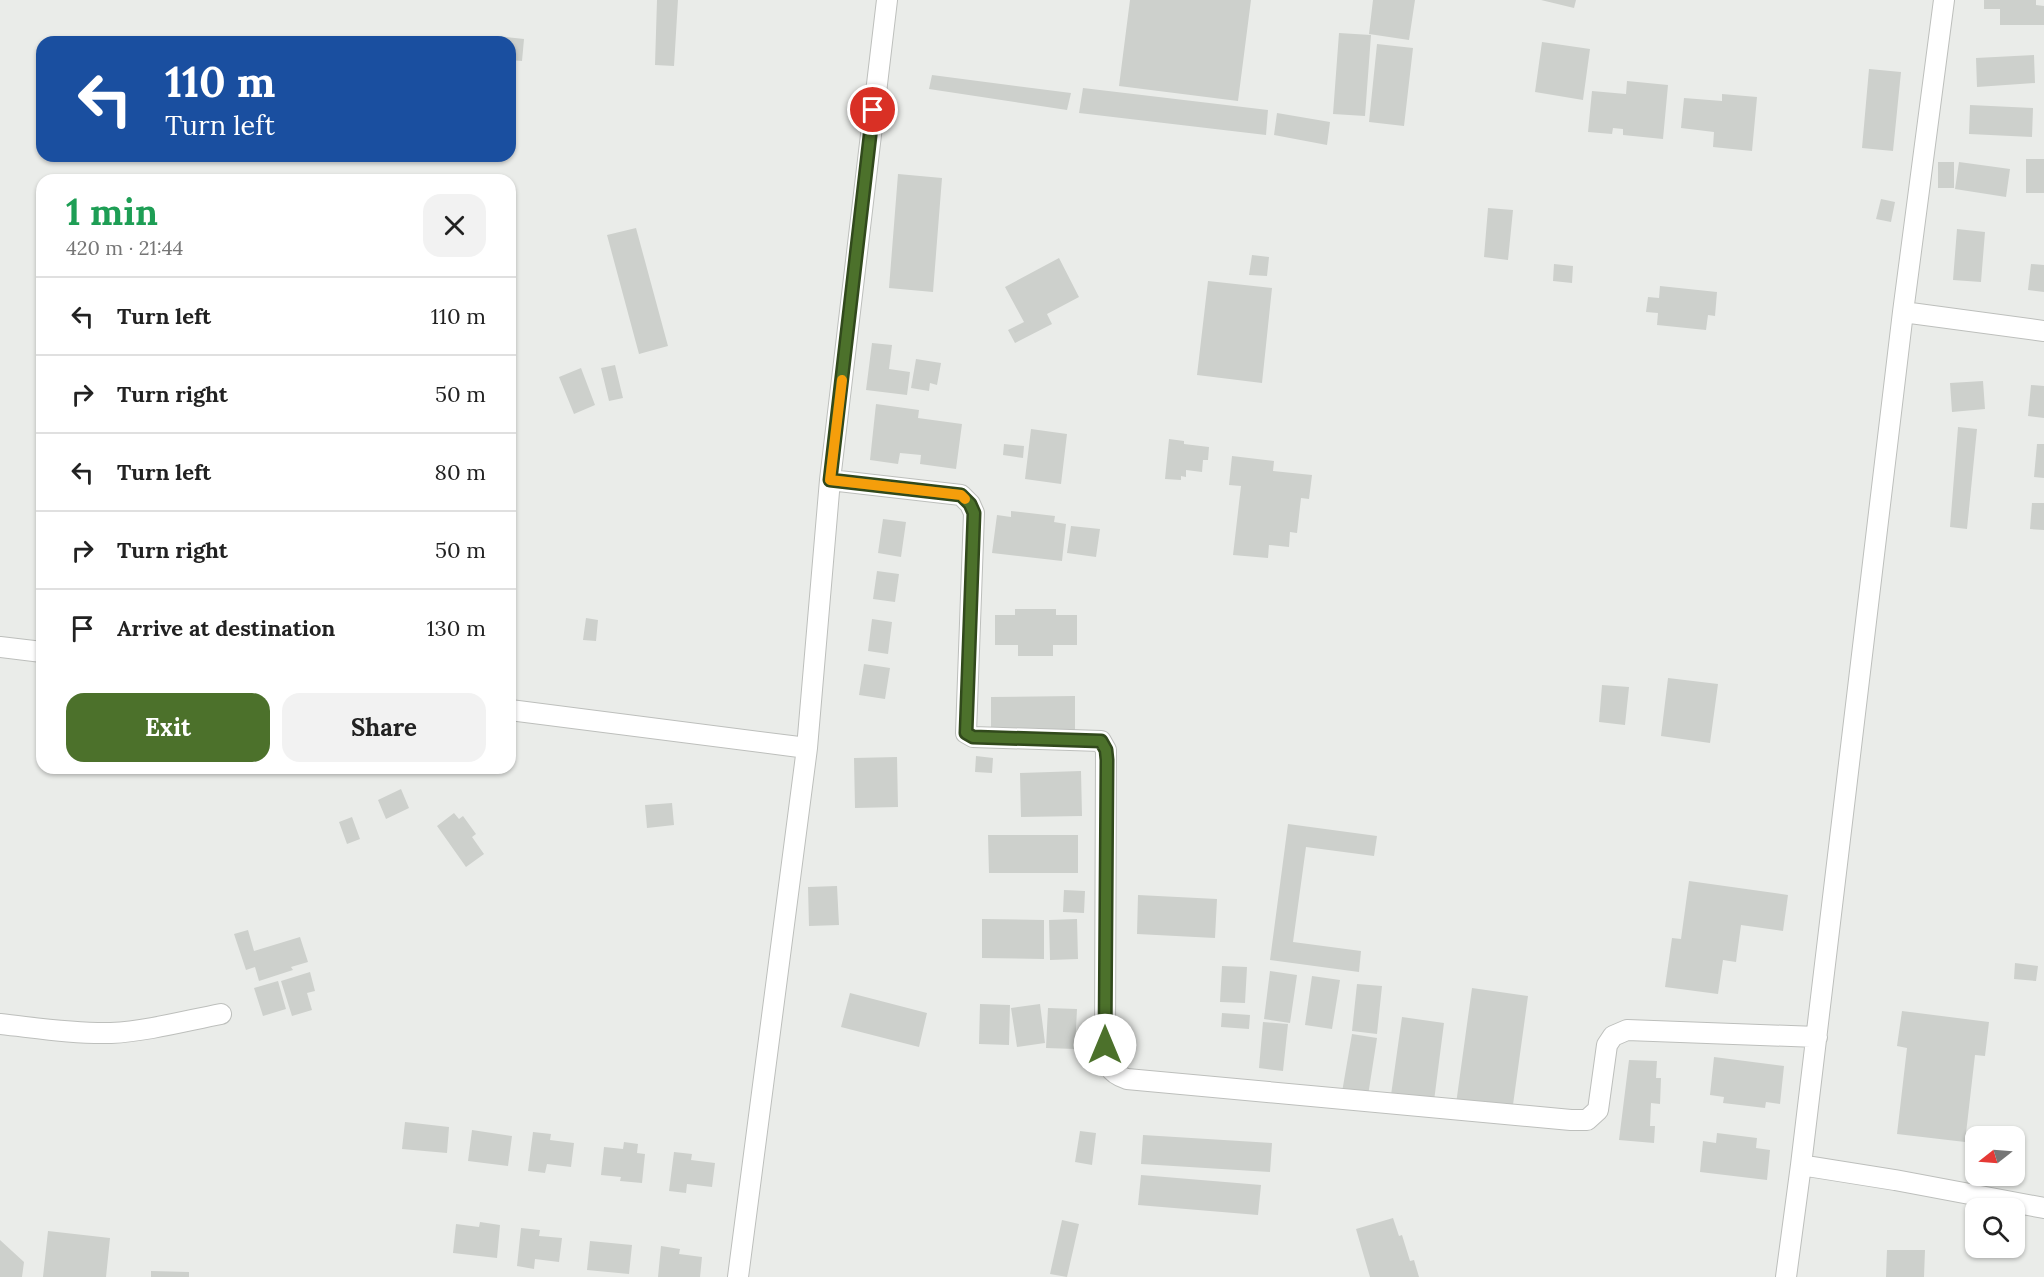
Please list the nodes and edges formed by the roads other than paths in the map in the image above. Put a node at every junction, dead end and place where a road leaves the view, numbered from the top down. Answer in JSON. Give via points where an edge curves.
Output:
{"nodes":[{"id":1,"x":886,"y":0,"type":"edge"},
{"id":2,"x":1944,"y":0,"type":"edge"},
{"id":3,"x":1903,"y":312,"type":"junction"},
{"id":4,"x":2044,"y":330,"type":"edge"},
{"id":5,"x":830,"y":480,"type":"junction"},
{"id":6,"x":0,"y":647,"type":"edge"},
{"id":7,"x":36,"y":651,"type":"edge"},
{"id":8,"x":516,"y":711,"type":"edge"},
{"id":9,"x":807,"y":748,"type":"junction"},
{"id":10,"x":221,"y":1014,"type":"dead end"},
{"id":11,"x":0,"y":1024,"type":"edge"},
{"id":12,"x":1817,"y":1037,"type":"junction"},
{"id":13,"x":1801,"y":1165,"type":"junction"},
{"id":14,"x":2044,"y":1208,"type":"edge"},
{"id":15,"x":738,"y":1277,"type":"edge"},
{"id":16,"x":1786,"y":1277,"type":"edge"}],
"edges":[{"from":1,"to":5,"type":"street"},
{"from":2,"to":3,"type":"street"},
{"from":3,"to":4,"type":"street"},
{"from":3,"to":12,"type":"street"},
{"from":5,"to":9,"type":"street"},
{"from":5,"to":12,"type":"street","via":[[961,495],[970,504],[974,513],[966,733],[973,737],[1101,741],[1106,750],[1105,1045],[1107,1063],[1116,1076],[1587,1120],[1598,1110],[1607,1045],[1613,1036],[1627,1030]]},
{"from":6,"to":7,"type":"street"},
{"from":8,"to":9,"type":"street"},
{"from":9,"to":15,"type":"street"},
{"from":10,"to":11,"type":"street","via":[[112,1033]]},
{"from":12,"to":13,"type":"street"},
{"from":13,"to":14,"type":"street"},
{"from":13,"to":16,"type":"street"}]}
